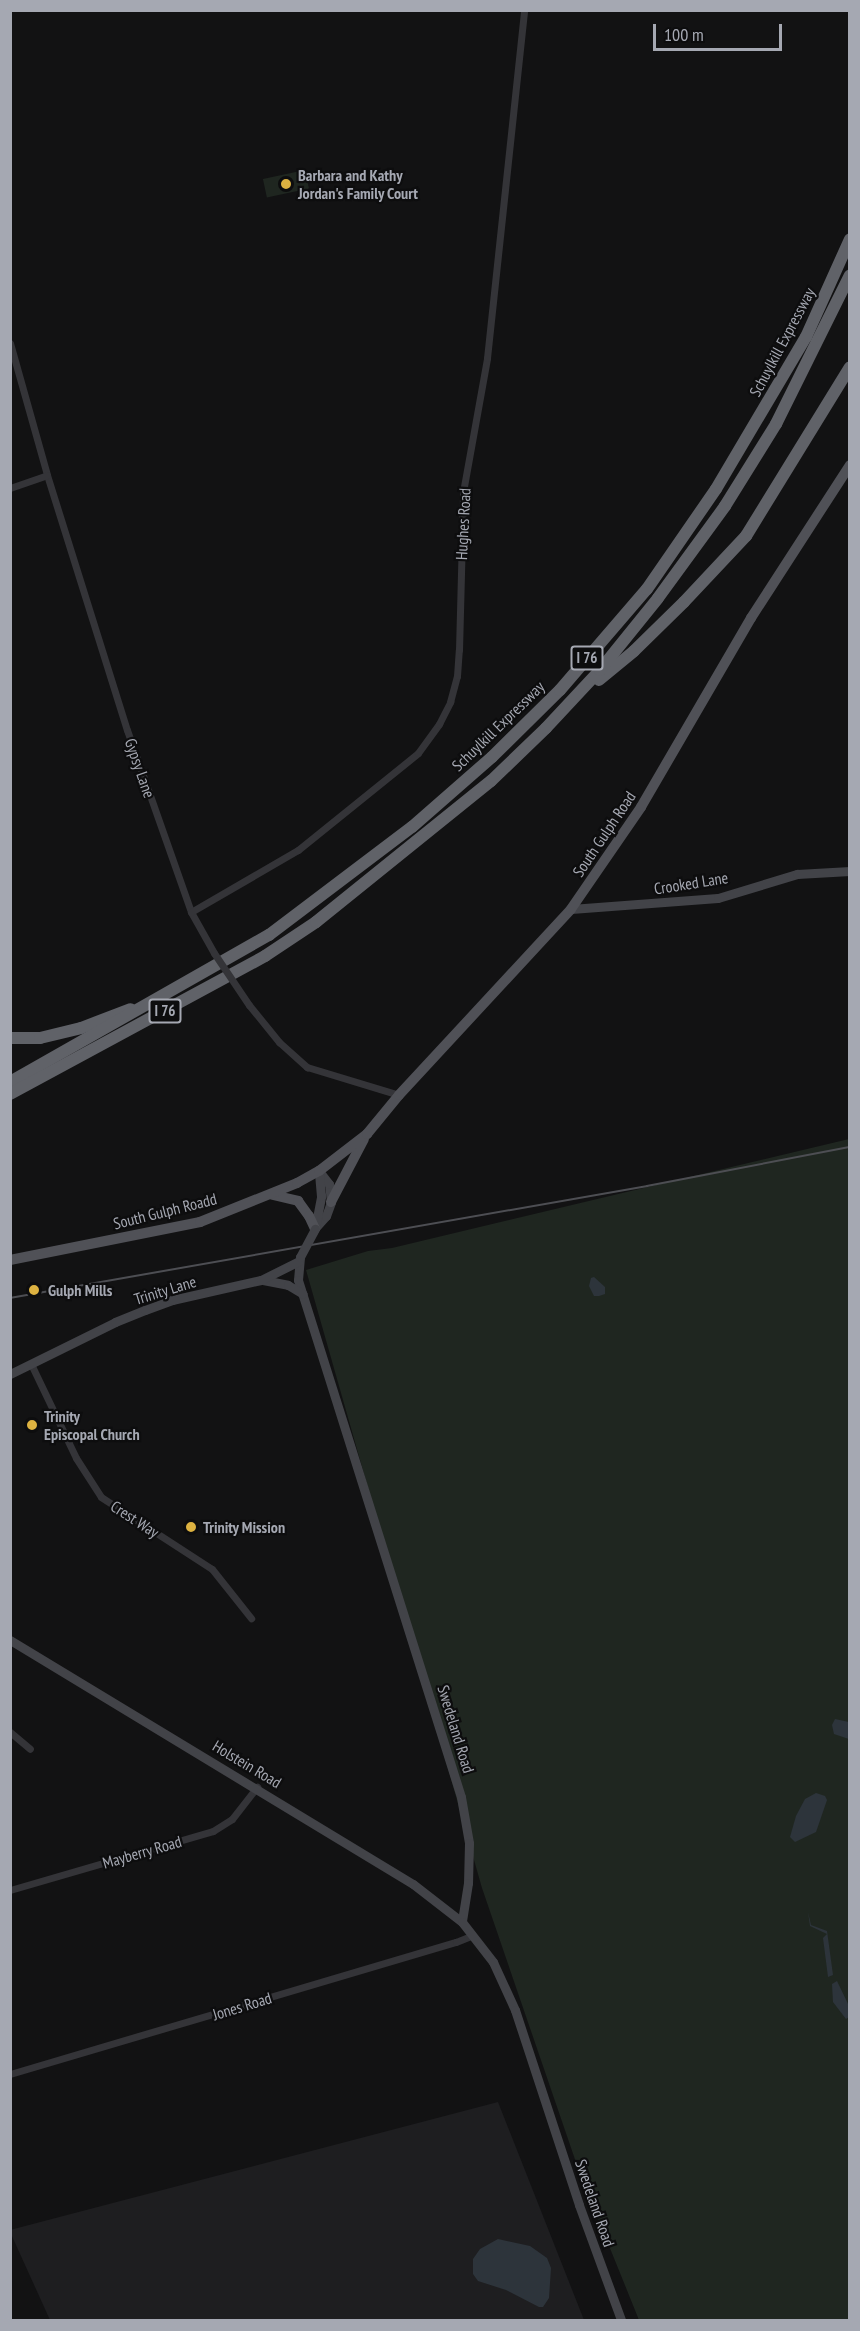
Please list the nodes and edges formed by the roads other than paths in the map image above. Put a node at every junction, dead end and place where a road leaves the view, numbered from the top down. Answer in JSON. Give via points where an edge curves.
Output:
{"nodes":[{"id":1,"x":524,"y":10,"type":"edge"},
{"id":2,"x":849,"y":239,"type":"edge"},
{"id":3,"x":849,"y":275,"type":"edge"},
{"id":4,"x":10,"y":343,"type":"edge"},
{"id":5,"x":849,"y":367,"type":"edge"},
{"id":6,"x":849,"y":465,"type":"edge"},
{"id":7,"x":47,"y":475,"type":"junction"},
{"id":8,"x":10,"y":488,"type":"edge"},
{"id":9,"x":570,"y":704,"type":"junction"},
{"id":10,"x":849,"y":871,"type":"edge"},
{"id":11,"x":571,"y":909,"type":"junction"},
{"id":12,"x":191,"y":912,"type":"junction"},
{"id":13,"x":205,"y":974,"type":"junction"},
{"id":14,"x":10,"y":1038,"type":"edge"},
{"id":15,"x":10,"y":1082,"type":"edge"},
{"id":16,"x":10,"y":1094,"type":"edge"},
{"id":17,"x":399,"y":1095,"type":"junction"},
{"id":18,"x":368,"y":1134,"type":"junction"},
{"id":19,"x":319,"y":1171,"type":"junction"},
{"id":20,"x":273,"y":1195,"type":"junction"},
{"id":21,"x":331,"y":1202,"type":"junction"},
{"id":22,"x":315,"y":1228,"type":"junction"},
{"id":23,"x":300,"y":1259,"type":"junction"},
{"id":24,"x":10,"y":1260,"type":"edge"},
{"id":25,"x":261,"y":1280,"type":"junction"},
{"id":26,"x":303,"y":1294,"type":"junction"},
{"id":27,"x":31,"y":1364,"type":"junction"},
{"id":28,"x":10,"y":1374,"type":"edge"},
{"id":29,"x":251,"y":1618,"type":"dead end"},
{"id":30,"x":10,"y":1640,"type":"edge"},
{"id":31,"x":10,"y":1732,"type":"edge"},
{"id":32,"x":30,"y":1749,"type":"dead end"},
{"id":33,"x":257,"y":1787,"type":"junction"},
{"id":34,"x":10,"y":1890,"type":"edge"},
{"id":35,"x":462,"y":1922,"type":"junction"},
{"id":36,"x":473,"y":1935,"type":"junction"},
{"id":37,"x":10,"y":2074,"type":"edge"},
{"id":38,"x":621,"y":2320,"type":"edge"}],
"edges":[{"from":1,"to":12,"type":"street","name":"Hughes Road","via":[[487,358],[462,492],[459,650],[450,702],[418,753],[400,768],[298,850]]},
{"from":2,"to":13,"type":"highway","name":"Schuylkill Expressway","number":"I 76","via":[[806,337],[745,443],[647,589],[605,639],[492,757],[412,827],[269,935]]},
{"from":3,"to":9,"type":"highway","name":"Schuylkill Expressway","number":"I 76","via":[[776,424],[725,506],[658,598]]},
{"from":4,"to":7,"type":"street","name":"Gypsy Lane"},
{"from":5,"to":9,"type":"highway","via":[[740,544],[634,651]]},
{"from":6,"to":11,"type":"main road","name":"South Gulph Road","via":[[751,618],[641,807]]},
{"from":7,"to":8,"type":"street"},
{"from":7,"to":12,"type":"street","name":"Gypsy Lane","via":[[127,730]]},
{"from":9,"to":16,"type":"highway","name":"Schuylkill Expressway","number":"I 76","via":[[491,781],[316,922],[265,956]]},
{"from":10,"to":11,"type":"main road","name":"Crooked Lane","via":[[797,874],[718,898]]},
{"from":11,"to":17,"type":"main road","name":"South Gulph Road"},
{"from":12,"to":17,"type":"street","name":"Gypsy Lane","bridge":true,"via":[[249,1005],[279,1042],[307,1067]]},
{"from":13,"to":14,"type":"highway","via":[[81,1028],[40,1038]]},
{"from":13,"to":15,"type":"highway","name":"Schuylkill Expressway","number":"I 76"},
{"from":17,"to":18,"type":"main road","name":"South Gulph Road"},
{"from":18,"to":19,"type":"main road","name":"South Gulph Road"},
{"from":18,"to":21,"type":"main road"},
{"from":19,"to":20,"type":"main road","name":"South Gulph Roadd"},
{"from":19,"to":21,"type":"main road","via":[[329,1184]]},
{"from":19,"to":22,"type":"main road","via":[[321,1196]]},
{"from":20,"to":22,"type":"main road","via":[[298,1201]]},
{"from":20,"to":24,"type":"main road","name":"South Gulph Roadd","via":[[200,1222]]},
{"from":21,"to":22,"type":"main road","via":[[326,1216]]},
{"from":22,"to":23,"type":"main road","bridge":true},
{"from":23,"to":25,"type":"main road","name":"Trinity Lane"},
{"from":23,"to":26,"type":"main road","name":"Swedeland Road","via":[[297,1270]]},
{"from":25,"to":26,"type":"main road","via":[[288,1285]]},
{"from":25,"to":27,"type":"main road","name":"Trinity Lane","via":[[172,1300],[115,1322]]},
{"from":26,"to":35,"type":"main road","name":"Swedeland Road","via":[[461,1797],[469,1843]]},
{"from":27,"to":28,"type":"main road","name":"Trinity Lane"},
{"from":27,"to":29,"type":"street","name":"Crest Way","via":[[76,1458],[101,1497],[212,1569]]},
{"from":30,"to":33,"type":"main road","name":"Holstein Road"},
{"from":31,"to":32,"type":"street"},
{"from":33,"to":34,"type":"street","name":"Mayberry Road","via":[[232,1819],[213,1831]]},
{"from":33,"to":35,"type":"main road","name":"Holstein Road","via":[[413,1884]]},
{"from":35,"to":36,"type":"main road","name":"Swedeland Road"},
{"from":36,"to":37,"type":"street","name":"Jones Road"},
{"from":36,"to":38,"type":"main road","name":"Swedeland Road","via":[[493,1962],[515,2010]]}]}
